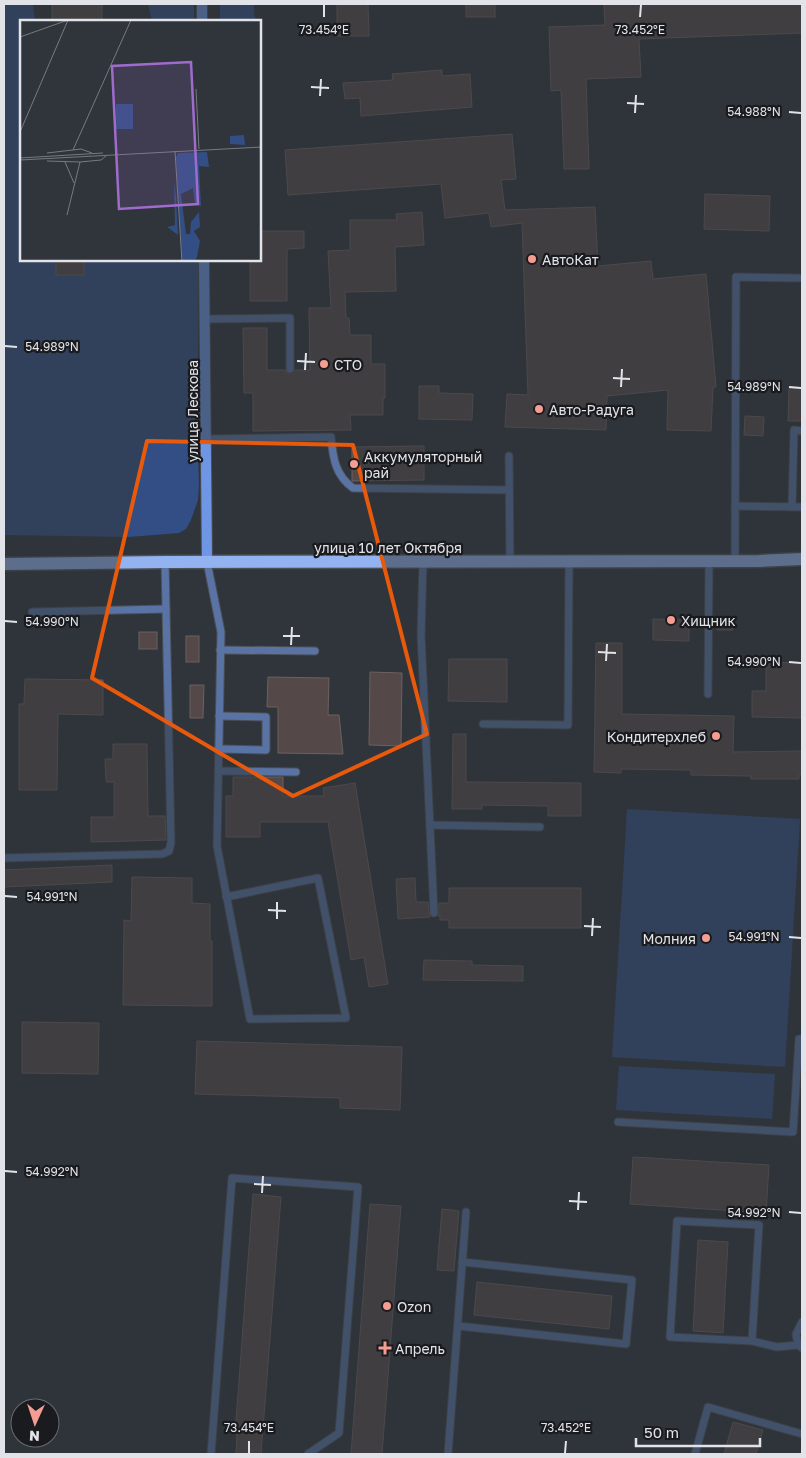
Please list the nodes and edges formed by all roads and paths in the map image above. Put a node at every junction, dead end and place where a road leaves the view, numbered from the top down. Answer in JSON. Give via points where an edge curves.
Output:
{"nodes":[{"id":1,"x":202,"y":4,"type":"edge"},
{"id":2,"x":202,"y":20,"type":"edge"},
{"id":3,"x":204,"y":261,"type":"edge"},
{"id":4,"x":799,"y":278,"type":"dead end"},
{"id":5,"x":205,"y":320,"type":"junction"},
{"id":6,"x":290,"y":369,"type":"dead end"},
{"id":7,"x":802,"y":431,"type":"edge"},
{"id":8,"x":206,"y":439,"type":"junction"},
{"id":9,"x":509,"y":456,"type":"dead end"},
{"id":10,"x":510,"y":490,"type":"junction"},
{"id":11,"x":735,"y":506,"type":"junction"},
{"id":12,"x":792,"y":507,"type":"junction"},
{"id":13,"x":802,"y":507,"type":"edge"},
{"id":14,"x":802,"y":559,"type":"edge"},
{"id":15,"x":772,"y":561,"type":"junction"},
{"id":16,"x":165,"y":562,"type":"junction"},
{"id":17,"x":207,"y":562,"type":"junction"},
{"id":18,"x":423,"y":562,"type":"junction"},
{"id":19,"x":510,"y":562,"type":"junction"},
{"id":20,"x":569,"y":562,"type":"junction"},
{"id":21,"x":709,"y":562,"type":"junction"},
{"id":22,"x":734,"y":562,"type":"junction"},
{"id":23,"x":4,"y":564,"type":"edge"},
{"id":24,"x":802,"y":565,"type":"edge"},
{"id":25,"x":166,"y":609,"type":"junction"},
{"id":26,"x":32,"y":612,"type":"dead end"},
{"id":27,"x":220,"y":650,"type":"junction"},
{"id":28,"x":314,"y":651,"type":"dead end"},
{"id":29,"x":708,"y":694,"type":"dead end"},
{"id":30,"x":219,"y":716,"type":"junction"},
{"id":31,"x":483,"y":724,"type":"dead end"},
{"id":32,"x":219,"y":749,"type":"junction"},
{"id":33,"x":218,"y":771,"type":"junction"},
{"id":34,"x":296,"y":772,"type":"dead end"},
{"id":35,"x":430,"y":825,"type":"junction"},
{"id":36,"x":540,"y":827,"type":"dead end"},
{"id":37,"x":4,"y":858,"type":"edge"},
{"id":38,"x":226,"y":897,"type":"junction"},
{"id":39,"x":434,"y":913,"type":"dead end"},
{"id":40,"x":802,"y":1039,"type":"edge"},
{"id":41,"x":618,"y":1122,"type":"dead end"},
{"id":42,"x":466,"y":1212,"type":"dead end"},
{"id":43,"x":462,"y":1262,"type":"junction"},
{"id":44,"x":802,"y":1322,"type":"edge"},
{"id":45,"x":458,"y":1326,"type":"junction"},
{"id":46,"x":752,"y":1342,"type":"junction"},
{"id":47,"x":800,"y":1346,"type":"edge"},
{"id":48,"x":802,"y":1434,"type":"edge"},
{"id":49,"x":211,"y":1454,"type":"edge"},
{"id":50,"x":308,"y":1454,"type":"edge"},
{"id":51,"x":448,"y":1454,"type":"edge"},
{"id":52,"x":695,"y":1454,"type":"edge"}],
"edges":[{"from":1,"to":2,"type":"main road"},
{"from":3,"to":5,"type":"main road","name":"улица Лескова"},
{"from":4,"to":11,"type":"lane","via":[[736,278]]},
{"from":5,"to":6,"type":"lane","via":[[290,318]]},
{"from":5,"to":8,"type":"main road","name":"улица Лескова"},
{"from":7,"to":12,"type":"lane","via":[[794,430]]},
{"from":8,"to":10,"type":"lane","via":[[331,438],[333,461],[343,482],[353,488]]},
{"from":8,"to":17,"type":"main road","name":"улица Лескова"},
{"from":9,"to":10,"type":"lane"},
{"from":10,"to":19,"type":"lane"},
{"from":11,"to":12,"type":"lane"},
{"from":11,"to":22,"type":"lane"},
{"from":12,"to":13,"type":"lane"},
{"from":14,"to":15,"type":"main road","name":"улица 10 лет Октября"},
{"from":15,"to":22,"type":"main road","name":"улица 10 лет Октября"},
{"from":15,"to":24,"type":"main road","name":"улица 10 лет Октября"},
{"from":16,"to":17,"type":"main road","name":"улица 10 лет Октября"},
{"from":16,"to":23,"type":"main road","name":"улица 10 лет Октября"},
{"from":16,"to":25,"type":"lane"},
{"from":17,"to":18,"type":"main road","name":"улица 10 лет Октября"},
{"from":17,"to":27,"type":"lane","via":[[221,632]]},
{"from":18,"to":19,"type":"main road","name":"улица 10 лет Октября"},
{"from":18,"to":35,"type":"lane","via":[[421,634]]},
{"from":19,"to":20,"type":"main road","name":"улица 10 лет Октября"},
{"from":20,"to":21,"type":"main road","name":"улица 10 лет Октября"},
{"from":20,"to":31,"type":"lane","via":[[568,725]]},
{"from":21,"to":22,"type":"main road","name":"улица 10 лет Октября"},
{"from":21,"to":29,"type":"lane"},
{"from":25,"to":26,"type":"lane"},
{"from":25,"to":37,"type":"lane","via":[[169,851],[162,854]]},
{"from":27,"to":28,"type":"lane"},
{"from":27,"to":30,"type":"lane"},
{"from":30,"to":32,"type":"lane"},
{"from":30,"to":32,"type":"lane","via":[[266,717],[266,750]]},
{"from":32,"to":33,"type":"lane"},
{"from":33,"to":34,"type":"lane"},
{"from":33,"to":38,"type":"lane","via":[[217,846]]},
{"from":35,"to":36,"type":"lane"},
{"from":35,"to":39,"type":"lane"},
{"from":38,"to":38,"type":"lane","via":[[250,1019],[346,1018],[318,878]]},
{"from":40,"to":41,"type":"lane","via":[[799,1039],[793,1132]]},
{"from":42,"to":43,"type":"lane"},
{"from":43,"to":45,"type":"lane"},
{"from":43,"to":45,"type":"lane","via":[[632,1280],[626,1344]]},
{"from":44,"to":47,"type":"lane","via":[[796,1334]]},
{"from":45,"to":51,"type":"lane"},
{"from":46,"to":46,"type":"lane","via":[[759,1226],[677,1221],[670,1337]]},
{"from":46,"to":47,"type":"lane","via":[[777,1348]]},
{"from":48,"to":52,"type":"lane","via":[[708,1407]]},
{"from":49,"to":50,"type":"lane","via":[[232,1178],[358,1187],[339,1433]]}]}
